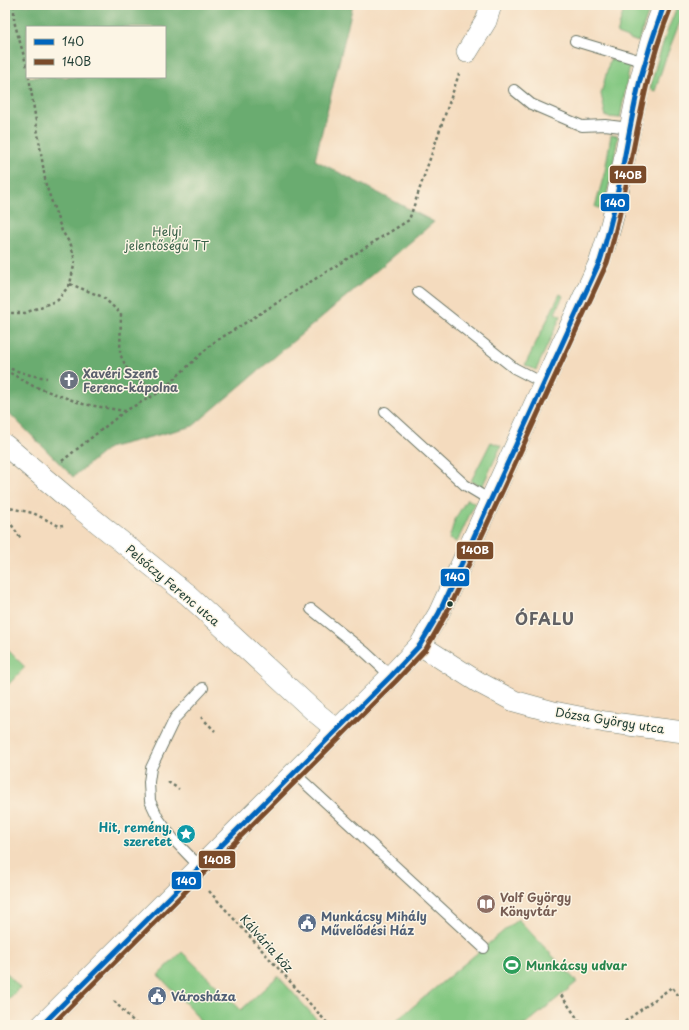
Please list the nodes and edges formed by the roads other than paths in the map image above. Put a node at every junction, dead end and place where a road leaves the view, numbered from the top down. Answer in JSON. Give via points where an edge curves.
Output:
{"nodes":[{"id":1,"x":491,"y":5,"type":"edge"},
{"id":2,"x":664,"y":5,"type":"edge"},
{"id":3,"x":575,"y":41,"type":"dead end"},
{"id":4,"x":467,"y":52,"type":"dead end"},
{"id":5,"x":645,"y":62,"type":"junction"},
{"id":6,"x":514,"y":90,"type":"dead end"},
{"id":7,"x":630,"y":128,"type":"junction"},
{"id":8,"x":418,"y":292,"type":"dead end"},
{"id":9,"x":543,"y":383,"type":"junction"},
{"id":10,"x":385,"y":412,"type":"dead end"},
{"id":11,"x":5,"y":445,"type":"edge"},
{"id":12,"x":490,"y":500,"type":"junction"},
{"id":13,"x":311,"y":609,"type":"dead end"},
{"id":14,"x":420,"y":645,"type":"junction"},
{"id":15,"x":390,"y":676,"type":"junction"},
{"id":16,"x":203,"y":688,"type":"dead end"},
{"id":17,"x":336,"y":729,"type":"junction"},
{"id":18,"x":684,"y":732,"type":"edge"},
{"id":19,"x":294,"y":773,"type":"junction"},
{"id":20,"x":196,"y":870,"type":"junction"},
{"id":21,"x":484,"y":948,"type":"dead end"},
{"id":22,"x":42,"y":1025,"type":"edge"}],
"edges":[{"from":1,"to":4,"type":"street","via":[[486,21]]},
{"from":2,"to":5,"type":"street"},
{"from":3,"to":5,"type":"lane"},
{"from":5,"to":7,"type":"street"},
{"from":6,"to":7,"type":"lane","via":[[530,104],[582,126]]},
{"from":7,"to":9,"type":"street","via":[[614,213],[600,261]]},
{"from":8,"to":9,"type":"lane","via":[[514,368]]},
{"from":9,"to":12,"type":"street"},
{"from":10,"to":12,"type":"lane","via":[[465,485]]},
{"from":11,"to":17,"type":"street","name":"Pelsőczy Ferenc utca","via":[[188,595]]},
{"from":12,"to":14,"type":"street","via":[[439,613]]},
{"from":13,"to":15,"type":"lane","via":[[365,652]]},
{"from":14,"to":15,"type":"street"},
{"from":14,"to":18,"type":"street","name":"Dózsa György utca","via":[[478,682],[514,700],[554,712],[605,722]]},
{"from":15,"to":17,"type":"street"},
{"from":16,"to":20,"type":"lane","via":[[175,718],[151,768],[150,782],[150,801],[158,818]]},
{"from":17,"to":19,"type":"street"},
{"from":19,"to":20,"type":"street"},
{"from":19,"to":21,"type":"lane"},
{"from":20,"to":22,"type":"street"}]}
